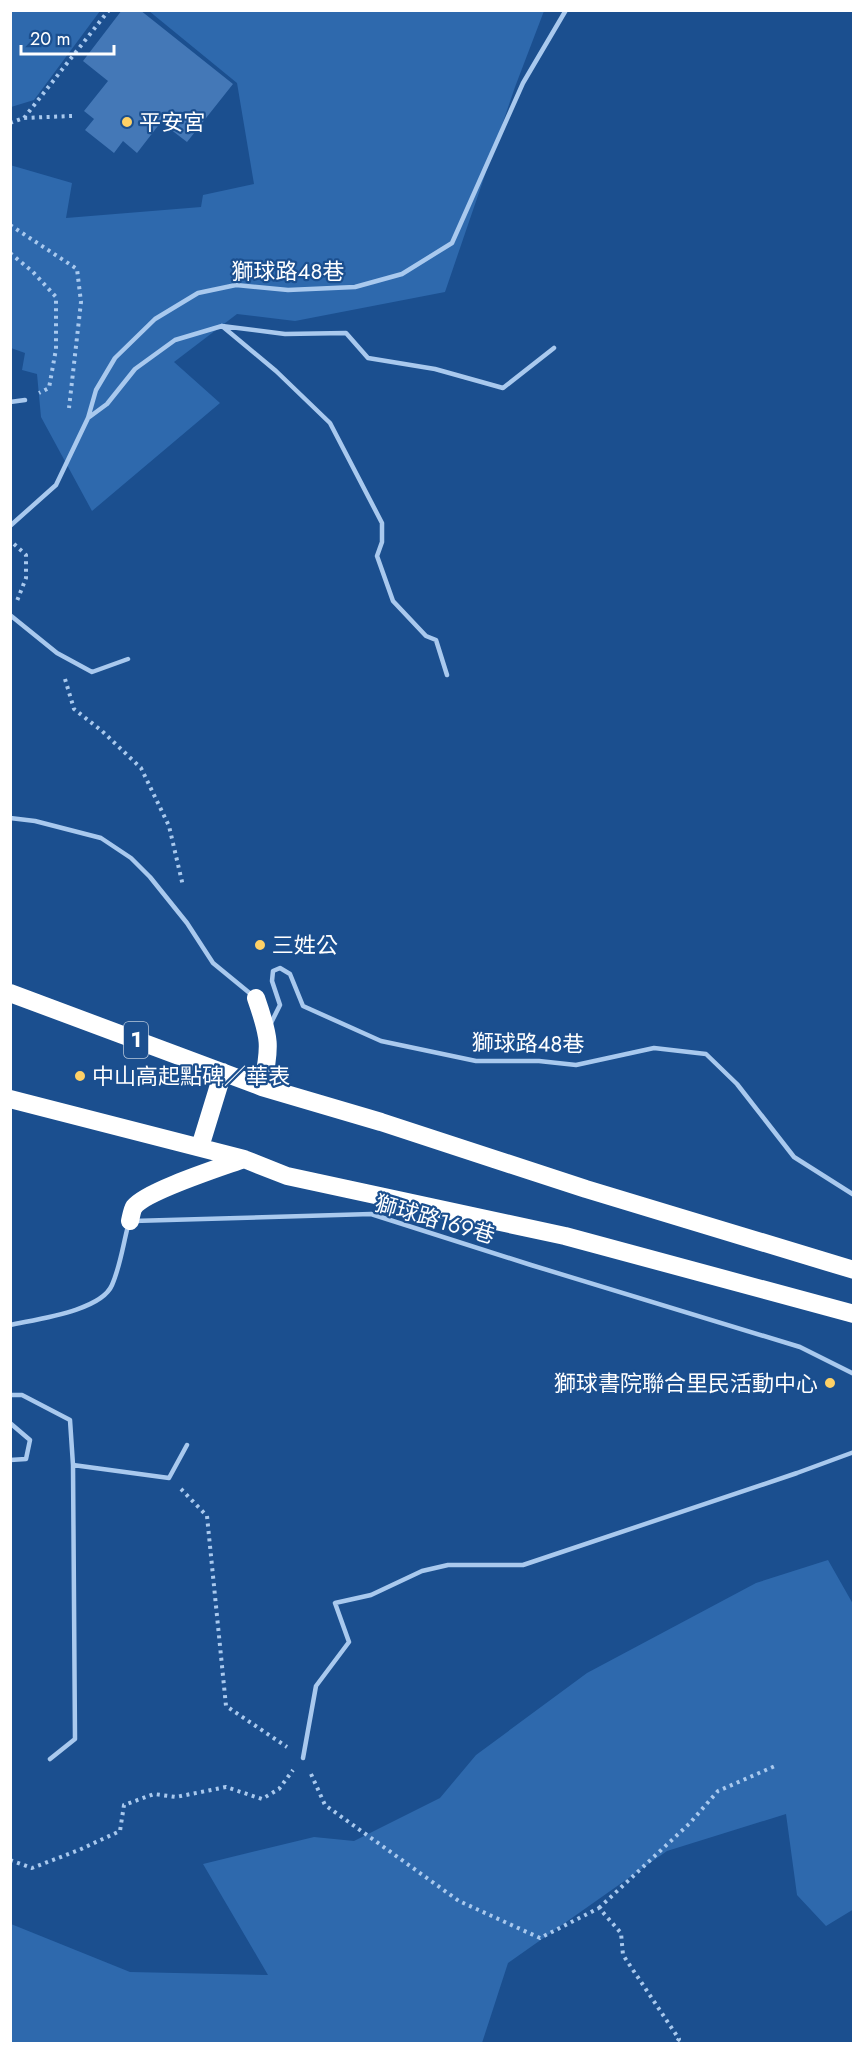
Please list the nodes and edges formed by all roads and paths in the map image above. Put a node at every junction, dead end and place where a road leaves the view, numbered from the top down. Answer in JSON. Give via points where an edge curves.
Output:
{"nodes":[{"id":1,"x":109,"y":10,"type":"edge"},
{"id":2,"x":566,"y":10,"type":"edge"},
{"id":3,"x":72,"y":116,"type":"dead end"},
{"id":4,"x":24,"y":118,"type":"junction"},
{"id":5,"x":10,"y":123,"type":"edge"},
{"id":6,"x":10,"y":225,"type":"edge"},
{"id":7,"x":10,"y":254,"type":"edge"},
{"id":8,"x":222,"y":326,"type":"junction"},
{"id":9,"x":554,"y":348,"type":"dead end"},
{"id":10,"x":25,"y":400,"type":"joint"},
{"id":11,"x":10,"y":402,"type":"edge"},
{"id":12,"x":67,"y":414,"type":"dead end"},
{"id":13,"x":87,"y":418,"type":"junction"},
{"id":14,"x":10,"y":526,"type":"edge"},
{"id":15,"x":10,"y":541,"type":"edge"},
{"id":16,"x":10,"y":615,"type":"edge"},
{"id":17,"x":57,"y":653,"type":"junction"},
{"id":18,"x":128,"y":659,"type":"dead end"},
{"id":19,"x":447,"y":675,"type":"dead end"},
{"id":20,"x":10,"y":818,"type":"edge"},
{"id":21,"x":187,"y":923,"type":"junction"},
{"id":22,"x":10,"y":993,"type":"edge"},
{"id":23,"x":256,"y":998,"type":"joint"},
{"id":24,"x":267,"y":1030,"type":"junction"},
{"id":25,"x":223,"y":1072,"type":"junction"},
{"id":26,"x":262,"y":1087,"type":"junction"},
{"id":27,"x":10,"y":1099,"type":"edge"},
{"id":28,"x":200,"y":1147,"type":"junction"},
{"id":29,"x":244,"y":1159,"type":"junction"},
{"id":30,"x":854,"y":1195,"type":"edge"},
{"id":31,"x":130,"y":1221,"type":"junction"},
{"id":32,"x":854,"y":1270,"type":"edge"},
{"id":33,"x":854,"y":1314,"type":"edge"},
{"id":34,"x":10,"y":1325,"type":"edge"},
{"id":35,"x":854,"y":1374,"type":"edge"},
{"id":36,"x":10,"y":1395,"type":"edge"},
{"id":37,"x":10,"y":1423,"type":"edge"},
{"id":38,"x":187,"y":1445,"type":"dead end"},
{"id":39,"x":854,"y":1452,"type":"edge"},
{"id":40,"x":10,"y":1460,"type":"edge"},
{"id":41,"x":73,"y":1465,"type":"junction"},
{"id":42,"x":169,"y":1478,"type":"junction"},
{"id":43,"x":303,"y":1758,"type":"junction"},
{"id":44,"x":50,"y":1759,"type":"dead end"},
{"id":45,"x":775,"y":1766,"type":"dead end"},
{"id":46,"x":10,"y":1860,"type":"edge"},
{"id":47,"x":599,"y":1908,"type":"junction"},
{"id":48,"x":679,"y":2039,"type":"junction"},
{"id":49,"x":675,"y":2043,"type":"edge"},
{"id":50,"x":683,"y":2043,"type":"edge"}],
"edges":[{"from":1,"to":4,"type":"path"},
{"from":2,"to":13,"type":"lane","name":"獅球路48巷","via":[[523,83],[452,243],[402,274],[355,287],[288,290],[236,285],[198,293],[155,319],[115,358],[96,390]]},
{"from":3,"to":4,"type":"path"},
{"from":4,"to":5,"type":"path"},
{"from":6,"to":12,"type":"path","via":[[76,269],[81,302]]},
{"from":7,"to":10,"type":"path","via":[[56,297],[56,350],[49,388]]},
{"from":8,"to":9,"type":"lane","via":[[285,334],[346,333],[368,358],[435,369],[503,388]]},
{"from":8,"to":13,"type":"lane","via":[[175,339],[135,369],[107,404]]},
{"from":8,"to":19,"type":"lane","via":[[330,423],[382,523],[377,556],[393,601],[426,636],[436,640]]},
{"from":10,"to":11,"type":"lane"},
{"from":13,"to":14,"type":"lane","name":"獅球路48巷","via":[[56,485]]},
{"from":15,"to":16,"type":"path","via":[[26,555],[26,578]]},
{"from":16,"to":17,"type":"lane"},
{"from":17,"to":18,"type":"lane","via":[[92,672]]},
{"from":17,"to":21,"type":"path","via":[[74,710],[141,768],[169,826],[184,889]]},
{"from":20,"to":21,"type":"lane","via":[[101,838],[131,858]]},
{"from":21,"to":23,"type":"lane","via":[[213,963]]},
{"from":22,"to":25,"type":"highway","number":"1"},
{"from":23,"to":24,"type":"highway"},
{"from":24,"to":26,"type":"highway","via":[[269,1052]]},
{"from":24,"to":30,"type":"lane","name":"獅球路48巷","via":[[280,1005],[272,981],[273,971],[280,968],[290,974],[303,1006],[381,1041],[476,1061],[576,1065],[654,1048],[706,1054],[737,1083],[794,1157]]},
{"from":25,"to":26,"type":"highway","number":"1"},
{"from":25,"to":28,"type":"highway"},
{"from":26,"to":32,"type":"highway"},
{"from":27,"to":28,"type":"highway"},
{"from":28,"to":29,"type":"highway"},
{"from":29,"to":31,"type":"highway","via":[[146,1198],[134,1207]]},
{"from":29,"to":33,"type":"highway","via":[[287,1176],[565,1236]]},
{"from":31,"to":34,"type":"lane","via":[[112,1287],[93,1304]]},
{"from":31,"to":35,"type":"lane","name":"獅球路169巷","via":[[371,1214],[800,1347]]},
{"from":36,"to":41,"type":"lane","via":[[22,1395],[70,1420]]},
{"from":37,"to":40,"type":"lane","via":[[30,1440],[26,1459]]},
{"from":38,"to":42,"type":"lane"},
{"from":39,"to":43,"type":"lane","via":[[523,1565],[448,1565],[422,1571],[371,1595],[335,1603],[349,1642],[316,1686]]},
{"from":41,"to":42,"type":"lane"},
{"from":41,"to":44,"type":"lane","via":[[75,1739]]},
{"from":42,"to":43,"type":"path","via":[[207,1516],[226,1706]]},
{"from":43,"to":46,"type":"path","via":[[279,1789],[262,1799],[226,1787],[176,1797],[154,1794],[124,1805],[120,1831],[79,1850],[32,1868]]},
{"from":43,"to":47,"type":"path","via":[[325,1806],[459,1901],[540,1938]]},
{"from":45,"to":47,"type":"path","via":[[718,1791],[689,1824]]},
{"from":47,"to":48,"type":"path","via":[[621,1933],[623,1955]]},
{"from":48,"to":49,"type":"path"},
{"from":48,"to":50,"type":"path"}]}
